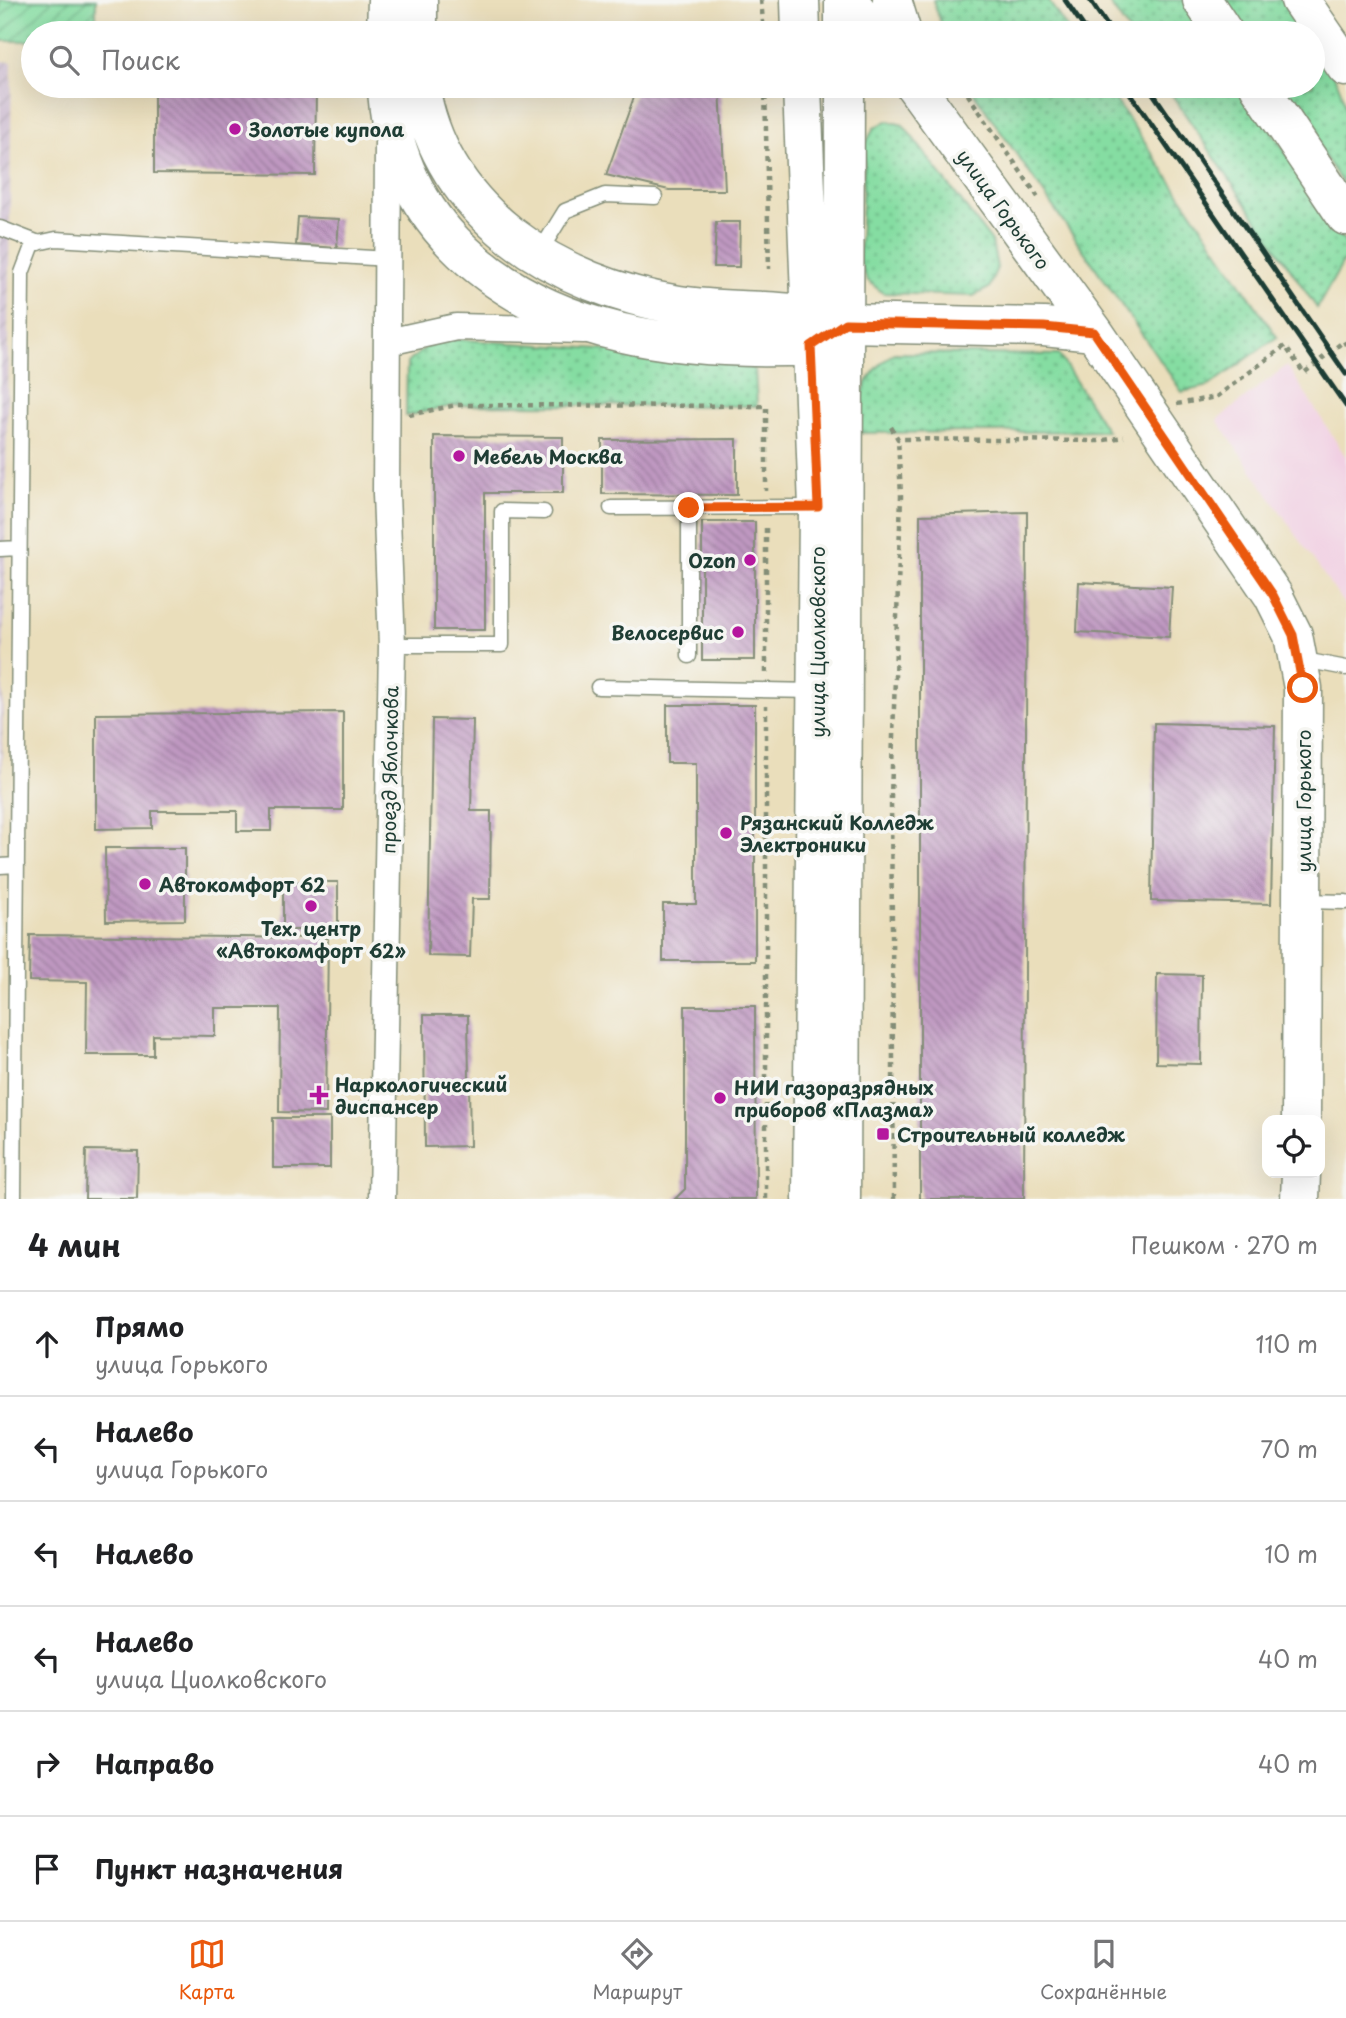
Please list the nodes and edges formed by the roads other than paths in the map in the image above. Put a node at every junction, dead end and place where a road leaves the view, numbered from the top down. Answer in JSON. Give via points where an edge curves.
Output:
{"nodes":[{"id":1,"x":387,"y":0,"type":"edge"},
{"id":2,"x":418,"y":0,"type":"edge"},
{"id":3,"x":800,"y":0,"type":"edge"},
{"id":4,"x":846,"y":0,"type":"edge"},
{"id":5,"x":892,"y":0,"type":"edge"},
{"id":6,"x":1202,"y":0,"type":"edge"},
{"id":7,"x":1300,"y":0,"type":"edge"},
{"id":8,"x":386,"y":21,"type":"edge"},
{"id":9,"x":418,"y":21,"type":"edge"},
{"id":10,"x":801,"y":21,"type":"edge"},
{"id":11,"x":845,"y":21,"type":"edge"},
{"id":12,"x":864,"y":21,"type":"edge"},
{"id":13,"x":898,"y":21,"type":"edge"},
{"id":14,"x":1216,"y":21,"type":"edge"},
{"id":15,"x":1314,"y":21,"type":"edge"},
{"id":16,"x":1325,"y":36,"type":"edge"},
{"id":17,"x":1346,"y":67,"type":"edge"},
{"id":18,"x":387,"y":98,"type":"edge"},
{"id":19,"x":422,"y":98,"type":"edge"},
{"id":20,"x":803,"y":98,"type":"edge"},
{"id":21,"x":844,"y":98,"type":"edge"},
{"id":22,"x":925,"y":98,"type":"edge"},
{"id":23,"x":1267,"y":98,"type":"edge"},
{"id":24,"x":655,"y":197,"type":"dead end"},
{"id":25,"x":1346,"y":216,"type":"edge"},
{"id":26,"x":0,"y":228,"type":"edge"},
{"id":27,"x":39,"y":243,"type":"junction"},
{"id":28,"x":538,"y":255,"type":"junction"},
{"id":29,"x":389,"y":259,"type":"junction"},
{"id":30,"x":822,"y":328,"type":"junction"},
{"id":31,"x":612,"y":331,"type":"junction"},
{"id":32,"x":1094,"y":332,"type":"junction"},
{"id":33,"x":388,"y":342,"type":"junction"},
{"id":34,"x":818,"y":507,"type":"junction"},
{"id":35,"x":611,"y":508,"type":"dead end"},
{"id":36,"x":689,"y":508,"type":"junction"},
{"id":37,"x":544,"y":512,"type":"dead end"},
{"id":38,"x":19,"y":548,"type":"junction"},
{"id":39,"x":0,"y":549,"type":"edge"},
{"id":40,"x":392,"y":645,"type":"junction"},
{"id":41,"x":690,"y":656,"type":"dead end"},
{"id":42,"x":1297,"y":659,"type":"junction"},
{"id":43,"x":1346,"y":668,"type":"edge"},
{"id":44,"x":598,"y":687,"type":"dead end"},
{"id":45,"x":816,"y":691,"type":"junction"},
{"id":46,"x":0,"y":866,"type":"edge"},
{"id":47,"x":17,"y":866,"type":"junction"},
{"id":48,"x":1303,"y":901,"type":"junction"},
{"id":49,"x":1346,"y":902,"type":"edge"},
{"id":50,"x":0,"y":1057,"type":"edge"},
{"id":51,"x":16,"y":1057,"type":"junction"},
{"id":52,"x":1301,"y":1115,"type":"edge"},
{"id":53,"x":1301,"y":1178,"type":"edge"},
{"id":54,"x":14,"y":1199,"type":"edge"},
{"id":55,"x":382,"y":1199,"type":"edge"},
{"id":56,"x":812,"y":1199,"type":"edge"},
{"id":57,"x":841,"y":1199,"type":"edge"},
{"id":58,"x":1300,"y":1199,"type":"edge"}],
"edges":[{"from":1,"to":8,"type":"main road"},
{"from":2,"to":9,"type":"main road"},
{"from":3,"to":10,"type":"main road"},
{"from":4,"to":11,"type":"main road"},
{"from":4,"to":12,"type":"main road"},
{"from":5,"to":13,"type":"main road"},
{"from":6,"to":14,"type":"main road"},
{"from":7,"to":15,"type":"main road"},
{"from":16,"to":17,"type":"main road"},
{"from":18,"to":29,"type":"street","name":"проезд Яблочкова"},
{"from":18,"to":31,"type":"main road","name":"проезд Яблочкова","via":[[408,181],[437,225],[474,263],[515,293],[546,309]]},
{"from":19,"to":28,"type":"main road","via":[[443,155],[468,197],[497,226]]},
{"from":20,"to":30,"type":"main road","name":"улица Циолковского"},
{"from":21,"to":30,"type":"main road","name":"улица Циолковского"},
{"from":22,"to":32,"type":"main road","name":"улица Горького"},
{"from":23,"to":25,"type":"main road"},
{"from":24,"to":28,"type":"lane","via":[[605,195],[565,211]]},
{"from":26,"to":27,"type":"lane"},
{"from":27,"to":29,"type":"lane","via":[[56,239]]},
{"from":27,"to":38,"type":"lane","via":[[33,244],[22,273]]},
{"from":28,"to":30,"type":"main road","via":[[582,276],[677,305]]},
{"from":29,"to":33,"type":"street","name":"проезд Яблочкова"},
{"from":30,"to":31,"type":"main road","name":"проезд Яблочкова","via":[[732,347]]},
{"from":30,"to":32,"type":"main road","via":[[1044,327]]},
{"from":30,"to":34,"type":"main road","name":"улица Циолковского"},
{"from":30,"to":57,"type":"main road","name":"улица Циолковского"},
{"from":31,"to":33,"type":"street","name":"проезд Яблочкова","via":[[456,327]]},
{"from":32,"to":42,"type":"main road","name":"улица Горького","via":[[1273,595],[1293,635]]},
{"from":33,"to":40,"type":"street","name":"проезд Яблочкова"},
{"from":34,"to":36,"type":"lane"},
{"from":34,"to":45,"type":"main road","name":"улица Циолковского"},
{"from":35,"to":36,"type":"lane"},
{"from":36,"to":41,"type":"lane"},
{"from":37,"to":40,"type":"lane","via":[[502,511],[502,645]]},
{"from":38,"to":39,"type":"lane"},
{"from":38,"to":47,"type":"lane"},
{"from":40,"to":55,"type":"street","name":"проезд Яблочкова"},
{"from":42,"to":43,"type":"lane"},
{"from":42,"to":48,"type":"main road","name":"улица Горького","via":[[1303,688]]},
{"from":44,"to":45,"type":"lane"},
{"from":45,"to":56,"type":"main road","name":"улица Циолковского"},
{"from":46,"to":47,"type":"lane"},
{"from":47,"to":51,"type":"lane"},
{"from":48,"to":49,"type":"lane"},
{"from":48,"to":52,"type":"main road","name":"улица Горького"},
{"from":50,"to":51,"type":"lane"},
{"from":51,"to":54,"type":"lane"},
{"from":53,"to":58,"type":"main road"}]}
